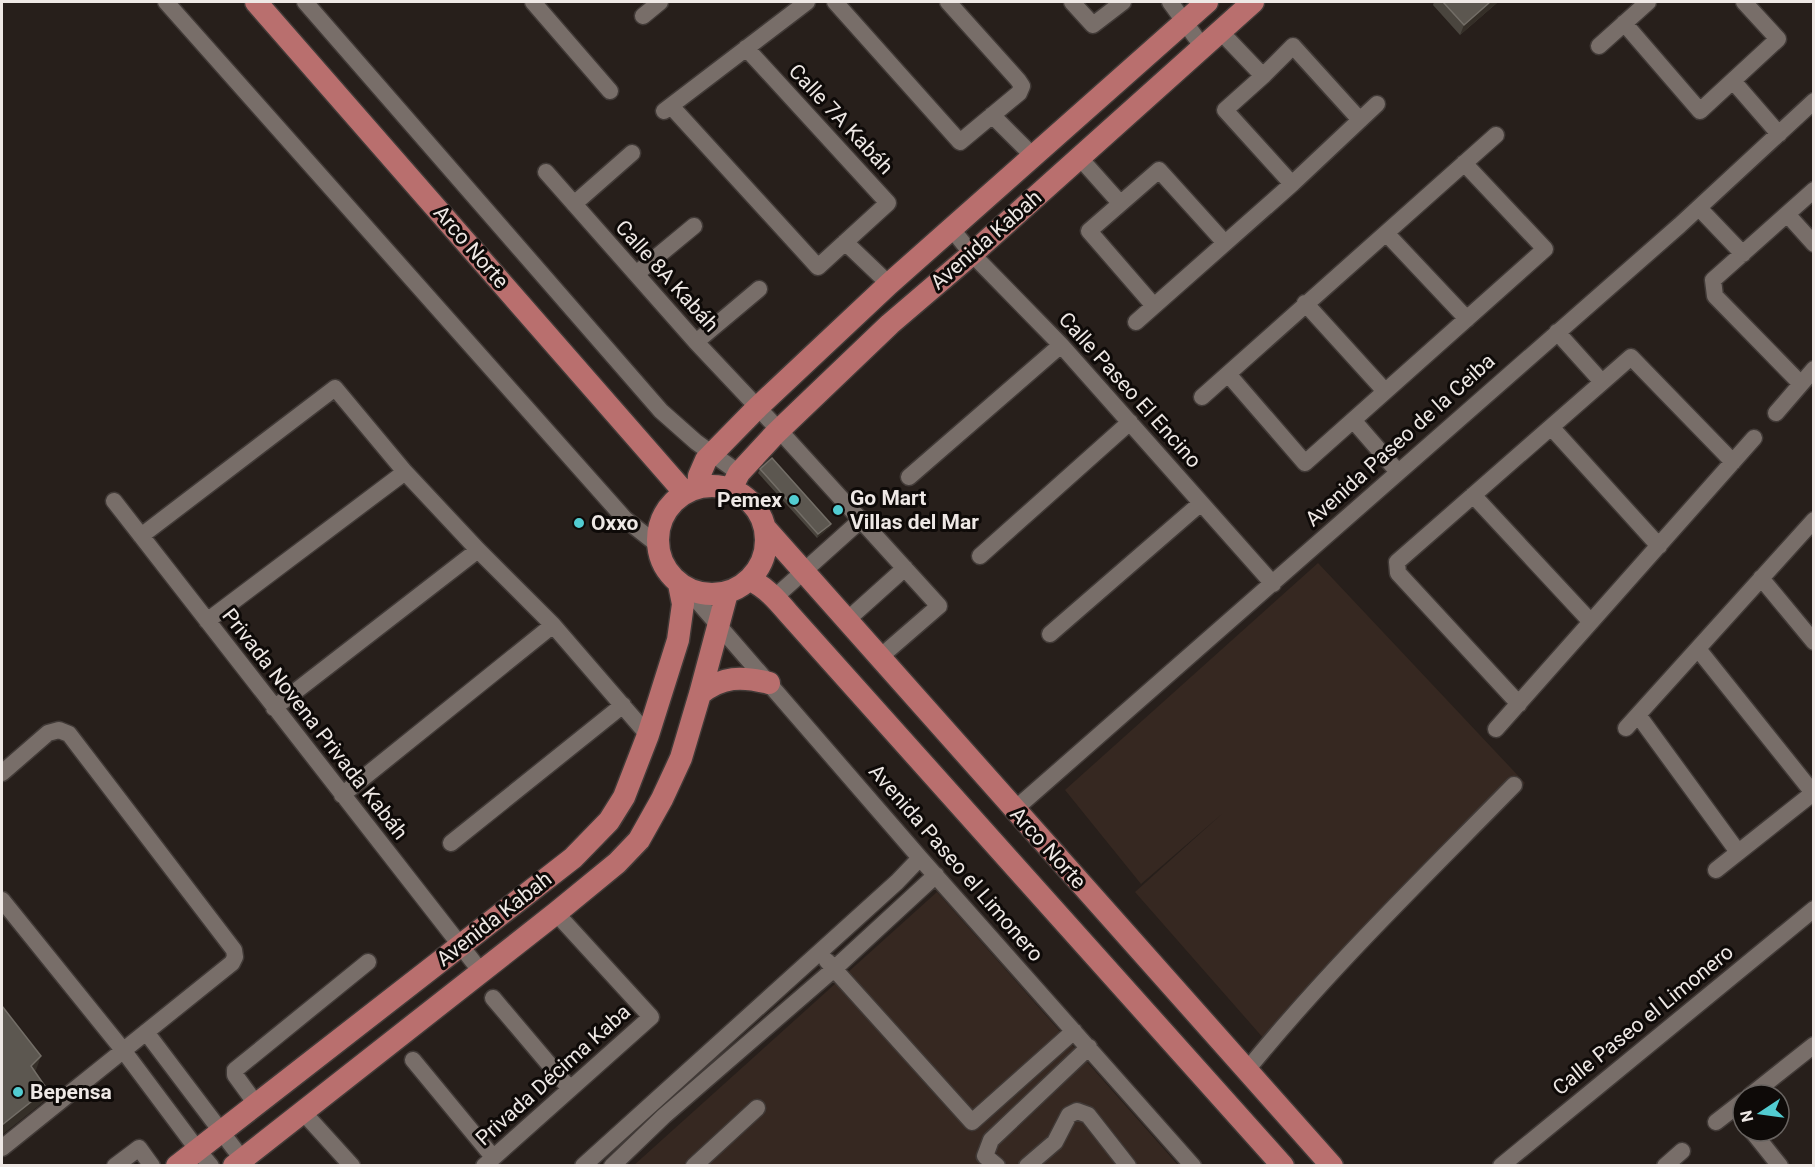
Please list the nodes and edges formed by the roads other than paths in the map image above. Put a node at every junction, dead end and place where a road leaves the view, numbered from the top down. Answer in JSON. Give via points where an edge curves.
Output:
{"nodes":[{"id":1,"x":166,"y":2,"type":"edge"},
{"id":2,"x":256,"y":2,"type":"edge"},
{"id":3,"x":305,"y":2,"type":"edge"},
{"id":4,"x":533,"y":2,"type":"edge"},
{"id":5,"x":660,"y":2,"type":"edge"},
{"id":6,"x":807,"y":2,"type":"edge"},
{"id":7,"x":835,"y":2,"type":"edge"},
{"id":8,"x":948,"y":2,"type":"edge"},
{"id":9,"x":1072,"y":2,"type":"edge"},
{"id":10,"x":1123,"y":2,"type":"edge"},
{"id":11,"x":1170,"y":2,"type":"edge"},
{"id":12,"x":1208,"y":2,"type":"edge"},
{"id":13,"x":1253,"y":2,"type":"edge"},
{"id":14,"x":1648,"y":2,"type":"edge"},
{"id":15,"x":1744,"y":2,"type":"edge"},
{"id":16,"x":643,"y":16,"type":"dead end"},
{"id":17,"x":1184,"y":22,"type":"junction"},
{"id":18,"x":1624,"y":23,"type":"junction"},
{"id":19,"x":1221,"y":31,"type":"junction"},
{"id":20,"x":1202,"y":46,"type":"junction"},
{"id":21,"x":1599,"y":46,"type":"dead end"},
{"id":22,"x":746,"y":48,"type":"junction"},
{"id":23,"x":1263,"y":76,"type":"junction"},
{"id":24,"x":1732,"y":81,"type":"junction"},
{"id":25,"x":610,"y":91,"type":"dead end"},
{"id":26,"x":1814,"y":101,"type":"edge"},
{"id":27,"x":1377,"y":104,"type":"dead end"},
{"id":28,"x":992,"y":115,"type":"junction"},
{"id":29,"x":1360,"y":120,"type":"junction"},
{"id":30,"x":1779,"y":134,"type":"junction"},
{"id":31,"x":1496,"y":135,"type":"dead end"},
{"id":32,"x":632,"y":153,"type":"dead end"},
{"id":33,"x":1033,"y":156,"type":"junction"},
{"id":34,"x":1079,"y":157,"type":"junction"},
{"id":35,"x":1464,"y":164,"type":"junction"},
{"id":36,"x":546,"y":172,"type":"dead end"},
{"id":37,"x":1292,"y":184,"type":"junction"},
{"id":38,"x":1814,"y":190,"type":"edge"},
{"id":39,"x":1120,"y":203,"type":"junction"},
{"id":40,"x":574,"y":204,"type":"junction"},
{"id":41,"x":1699,"y":208,"type":"junction"},
{"id":42,"x":1787,"y":214,"type":"junction"},
{"id":43,"x":694,"y":225,"type":"dead end"},
{"id":44,"x":951,"y":228,"type":"junction"},
{"id":45,"x":1386,"y":233,"type":"junction"},
{"id":46,"x":845,"y":242,"type":"junction"},
{"id":47,"x":1225,"y":243,"type":"junction"},
{"id":48,"x":1814,"y":244,"type":"edge"},
{"id":49,"x":972,"y":254,"type":"junction"},
{"id":50,"x":1743,"y":254,"type":"junction"},
{"id":51,"x":636,"y":274,"type":"junction"},
{"id":52,"x":889,"y":284,"type":"junction"},
{"id":53,"x":759,"y":289,"type":"dead end"},
{"id":54,"x":1305,"y":303,"type":"junction"},
{"id":55,"x":1154,"y":306,"type":"junction"},
{"id":56,"x":1467,"y":319,"type":"junction"},
{"id":57,"x":1136,"y":322,"type":"dead end"},
{"id":58,"x":1557,"y":332,"type":"junction"},
{"id":59,"x":696,"y":342,"type":"junction"},
{"id":60,"x":1061,"y":345,"type":"junction"},
{"id":61,"x":1814,"y":369,"type":"edge"},
{"id":62,"x":1228,"y":374,"type":"junction"},
{"id":63,"x":1602,"y":382,"type":"junction"},
{"id":64,"x":1801,"y":384,"type":"junction"},
{"id":65,"x":1384,"y":390,"type":"junction"},
{"id":66,"x":1202,"y":397,"type":"dead end"},
{"id":67,"x":758,"y":407,"type":"junction"},
{"id":68,"x":1776,"y":413,"type":"dead end"},
{"id":69,"x":1353,"y":420,"type":"junction"},
{"id":70,"x":1130,"y":422,"type":"junction"},
{"id":71,"x":1551,"y":427,"type":"junction"},
{"id":72,"x":779,"y":430,"type":"junction"},
{"id":73,"x":1754,"y":438,"type":"dead end"},
{"id":74,"x":713,"y":452,"type":"junction"},
{"id":75,"x":1733,"y":462,"type":"junction"},
{"id":76,"x":405,"y":472,"type":"junction"},
{"id":77,"x":1398,"y":472,"type":"junction"},
{"id":78,"x":909,"y":477,"type":"dead end"},
{"id":79,"x":735,"y":481,"type":"junction"},
{"id":80,"x":691,"y":490,"type":"junction"},
{"id":81,"x":1473,"y":495,"type":"junction"},
{"id":82,"x":114,"y":501,"type":"dead end"},
{"id":83,"x":1201,"y":503,"type":"junction"},
{"id":84,"x":862,"y":519,"type":"junction"},
{"id":85,"x":1814,"y":520,"type":"edge"},
{"id":86,"x":765,"y":529,"type":"junction"},
{"id":87,"x":141,"y":536,"type":"junction"},
{"id":88,"x":658,"y":545,"type":"junction"},
{"id":89,"x":1659,"y":546,"type":"junction"},
{"id":90,"x":478,"y":550,"type":"junction"},
{"id":91,"x":980,"y":556,"type":"dead end"},
{"id":92,"x":905,"y":568,"type":"junction"},
{"id":93,"x":802,"y":572,"type":"junction"},
{"id":94,"x":1761,"y":578,"type":"junction"},
{"id":95,"x":750,"y":580,"type":"junction"},
{"id":96,"x":1273,"y":584,"type":"junction"},
{"id":97,"x":683,"y":586,"type":"junction"},
{"id":98,"x":727,"y":593,"type":"junction"},
{"id":99,"x":774,"y":597,"type":"junction"},
{"id":100,"x":207,"y":621,"type":"junction"},
{"id":101,"x":846,"y":621,"type":"junction"},
{"id":102,"x":1591,"y":622,"type":"junction"},
{"id":103,"x":554,"y":625,"type":"junction"},
{"id":104,"x":718,"y":625,"type":"junction"},
{"id":105,"x":1050,"y":634,"type":"dead end"},
{"id":106,"x":1814,"y":642,"type":"edge"},
{"id":107,"x":1698,"y":649,"type":"junction"},
{"id":108,"x":879,"y":658,"type":"junction"},
{"id":109,"x":769,"y":683,"type":"junction"},
{"id":110,"x":700,"y":694,"type":"junction"},
{"id":111,"x":1519,"y":704,"type":"junction"},
{"id":112,"x":623,"y":705,"type":"junction"},
{"id":113,"x":274,"y":708,"type":"junction"},
{"id":114,"x":1638,"y":715,"type":"junction"},
{"id":115,"x":1626,"y":728,"type":"dead end"},
{"id":116,"x":1496,"y":729,"type":"dead end"},
{"id":117,"x":648,"y":735,"type":"junction"},
{"id":118,"x":2,"y":772,"type":"edge"},
{"id":119,"x":1514,"y":786,"type":"dead end"},
{"id":120,"x":1813,"y":794,"type":"edge"},
{"id":121,"x":342,"y":795,"type":"junction"},
{"id":122,"x":1014,"y":810,"type":"junction"},
{"id":123,"x":451,"y":843,"type":"dead end"},
{"id":124,"x":1738,"y":852,"type":"junction"},
{"id":125,"x":920,"y":858,"type":"junction"},
{"id":126,"x":1716,"y":870,"type":"dead end"},
{"id":127,"x":936,"y":875,"type":"junction"},
{"id":128,"x":2,"y":900,"type":"edge"},
{"id":129,"x":1814,"y":909,"type":"edge"},
{"id":130,"x":556,"y":914,"type":"junction"},
{"id":131,"x":459,"y":946,"type":"junction"},
{"id":132,"x":819,"y":952,"type":"junction"},
{"id":133,"x":368,"y":962,"type":"dead end"},
{"id":134,"x":834,"y":969,"type":"junction"},
{"id":135,"x":482,"y":973,"type":"junction"},
{"id":136,"x":493,"y":998,"type":"dead end"},
{"id":137,"x":1074,"y":1031,"type":"junction"},
{"id":138,"x":146,"y":1032,"type":"junction"},
{"id":139,"x":1089,"y":1047,"type":"junction"},
{"id":140,"x":123,"y":1050,"type":"junction"},
{"id":141,"x":1811,"y":1052,"type":"edge"},
{"id":142,"x":413,"y":1060,"type":"dead end"},
{"id":143,"x":1247,"y":1070,"type":"junction"},
{"id":144,"x":1768,"y":1083,"type":"edge"},
{"id":145,"x":570,"y":1089,"type":"junction"},
{"id":146,"x":653,"y":1102,"type":"junction"},
{"id":147,"x":256,"y":1104,"type":"junction"},
{"id":148,"x":757,"y":1108,"type":"dead end"},
{"id":149,"x":303,"y":1112,"type":"junction"},
{"id":150,"x":1731,"y":1114,"type":"edge"},
{"id":151,"x":664,"y":1116,"type":"junction"},
{"id":152,"x":1716,"y":1122,"type":"dead end"},
{"id":153,"x":221,"y":1131,"type":"junction"},
{"id":154,"x":1762,"y":1143,"type":"edge"},
{"id":155,"x":2,"y":1148,"type":"edge"},
{"id":156,"x":1682,"y":1151,"type":"dead end"},
{"id":157,"x":489,"y":1161,"type":"edge"},
{"id":158,"x":190,"y":1162,"type":"edge"},
{"id":159,"x":238,"y":1162,"type":"edge"},
{"id":160,"x":115,"y":1166,"type":"edge"},
{"id":161,"x":152,"y":1166,"type":"edge"},
{"id":162,"x":352,"y":1166,"type":"edge"},
{"id":163,"x":583,"y":1166,"type":"edge"},
{"id":164,"x":612,"y":1166,"type":"edge"},
{"id":165,"x":694,"y":1166,"type":"edge"},
{"id":166,"x":997,"y":1166,"type":"edge"},
{"id":167,"x":1027,"y":1166,"type":"edge"},
{"id":168,"x":1128,"y":1166,"type":"edge"},
{"id":169,"x":1193,"y":1166,"type":"edge"},
{"id":170,"x":1282,"y":1166,"type":"edge"},
{"id":171,"x":1332,"y":1166,"type":"edge"},
{"id":172,"x":1501,"y":1166,"type":"edge"},
{"id":173,"x":1665,"y":1166,"type":"edge"},
{"id":174,"x":1780,"y":1166,"type":"edge"}],
"edges":[{"from":1,"to":88,"type":"street","via":[[625,519]]},
{"from":2,"to":80,"type":"main road","name":"Arco Norte"},
{"from":3,"to":74,"type":"street","via":[[661,411]]},
{"from":4,"to":25,"type":"street"},
{"from":5,"to":16,"type":"street"},
{"from":6,"to":22,"type":"street","name":"Calle 7A Kabáh"},
{"from":7,"to":28,"type":"street","via":[[960,142]]},
{"from":8,"to":28,"type":"street","via":[[1022,86]]},
{"from":9,"to":10,"type":"street","via":[[1093,25]]},
{"from":11,"to":17,"type":"street"},
{"from":12,"to":17,"type":"main road","name":"Avenida Kabah"},
{"from":13,"to":19,"type":"main road","name":"Avenida Kabah"},
{"from":14,"to":18,"type":"street"},
{"from":15,"to":24,"type":"street","via":[[1778,39]]},
{"from":17,"to":20,"type":"street"},
{"from":17,"to":33,"type":"main road","name":"Avenida Kabah"},
{"from":18,"to":21,"type":"street"},
{"from":18,"to":24,"type":"street","via":[[1700,111]]},
{"from":19,"to":20,"type":"main road","name":"Avenida Kabah"},
{"from":19,"to":23,"type":"street"},
{"from":20,"to":34,"type":"main road","name":"Avenida Kabah"},
{"from":22,"to":46,"type":"street","name":"Calle 7A Kabáh","via":[[888,203]]},
{"from":22,"to":46,"type":"street","name":"Calle 7A Kabáh","via":[[668,108],[818,267]]},
{"from":23,"to":29,"type":"street","via":[[1293,46]]},
{"from":23,"to":37,"type":"street","via":[[1225,110]]},
{"from":24,"to":30,"type":"street"},
{"from":26,"to":30,"type":"street","name":"Avenida Paseo de la Ceiba"},
{"from":27,"to":29,"type":"street"},
{"from":28,"to":33,"type":"street"},
{"from":29,"to":37,"type":"street"},
{"from":30,"to":41,"type":"street","name":"Avenida Paseo de la Ceiba"},
{"from":31,"to":35,"type":"street"},
{"from":32,"to":40,"type":"street"},
{"from":33,"to":44,"type":"main road","name":"Avenida Kabah"},
{"from":34,"to":39,"type":"street"},
{"from":34,"to":49,"type":"main road","name":"Avenida Kabah"},
{"from":35,"to":45,"type":"street"},
{"from":35,"to":56,"type":"street","via":[[1545,249]]},
{"from":36,"to":40,"type":"street","name":"Calle 8A Kabáh"},
{"from":37,"to":47,"type":"street"},
{"from":38,"to":42,"type":"street"},
{"from":39,"to":47,"type":"street","via":[[1159,170]]},
{"from":39,"to":55,"type":"street","via":[[1089,231]]},
{"from":40,"to":51,"type":"street","name":"Calle 8A Kabáh"},
{"from":41,"to":50,"type":"street"},
{"from":41,"to":58,"type":"street","name":"Avenida Paseo de la Ceiba"},
{"from":42,"to":48,"type":"street"},
{"from":42,"to":50,"type":"street"},
{"from":43,"to":51,"type":"street"},
{"from":44,"to":49,"type":"street","name":"Calle Paseo El Encino"},
{"from":44,"to":52,"type":"main road","name":"Avenida Kabah"},
{"from":45,"to":54,"type":"street"},
{"from":45,"to":56,"type":"street"},
{"from":46,"to":52,"type":"street"},
{"from":47,"to":55,"type":"street"},
{"from":49,"to":60,"type":"street","name":"Calle Paseo El Encino"},
{"from":49,"to":72,"type":"main road","name":"Avenida Kabah","via":[[890,324]]},
{"from":50,"to":64,"type":"street","via":[[1713,280],[1714,296]]},
{"from":51,"to":59,"type":"street","name":"Calle 8A Kabáh"},
{"from":52,"to":67,"type":"main road","name":"Avenida Kabah"},
{"from":53,"to":59,"type":"street"},
{"from":54,"to":62,"type":"street"},
{"from":54,"to":65,"type":"street"},
{"from":55,"to":57,"type":"street"},
{"from":56,"to":65,"type":"street"},
{"from":58,"to":63,"type":"street"},
{"from":58,"to":77,"type":"street","name":"Avenida Paseo de la Ceiba"},
{"from":59,"to":67,"type":"street","name":"Calle 8A Kabáh"},
{"from":60,"to":70,"type":"street","name":"Calle Paseo El Encino"},
{"from":60,"to":78,"type":"street"},
{"from":61,"to":64,"type":"street"},
{"from":62,"to":66,"type":"street"},
{"from":62,"to":69,"type":"street","via":[[1305,464]]},
{"from":63,"to":71,"type":"street"},
{"from":63,"to":75,"type":"street","via":[[1631,357]]},
{"from":64,"to":68,"type":"street"},
{"from":65,"to":69,"type":"street"},
{"from":67,"to":72,"type":"street","name":"Calle 8A Kabáh"},
{"from":67,"to":74,"type":"main road","name":"Avenida Kabah"},
{"from":69,"to":77,"type":"street"},
{"from":70,"to":83,"type":"street","name":"Calle Paseo El Encino"},
{"from":70,"to":91,"type":"street"},
{"from":71,"to":81,"type":"street"},
{"from":71,"to":89,"type":"street"},
{"from":72,"to":79,"type":"main road","name":"Avenida Kabah"},
{"from":72,"to":84,"type":"street","name":"Calle 8A Kabáh"},
{"from":73,"to":75,"type":"street"},
{"from":74,"to":79,"type":"street"},
{"from":74,"to":80,"type":"main road","name":"Avenida Kabah"},
{"from":75,"to":89,"type":"street"},
{"from":76,"to":87,"type":"street","via":[[335,388]]},
{"from":76,"to":90,"type":"street"},
{"from":76,"to":100,"type":"street"},
{"from":77,"to":96,"type":"street","name":"Avenida Paseo de la Ceiba"},
{"from":79,"to":80,"type":"main road"},
{"from":79,"to":86,"type":"main road","via":[[757,509]]},
{"from":80,"to":88,"type":"main road","via":[[673,502],[664,515]]},
{"from":81,"to":102,"type":"street"},
{"from":81,"to":111,"type":"street","via":[[1397,562],[1398,573]]},
{"from":82,"to":87,"type":"street","name":"Privada Novena Privada Kabáh"},
{"from":83,"to":96,"type":"street","name":"Calle Paseo El Encino"},
{"from":83,"to":105,"type":"street"},
{"from":84,"to":92,"type":"street","name":"Calle 8A Kabáh"},
{"from":84,"to":93,"type":"street"},
{"from":85,"to":94,"type":"street"},
{"from":86,"to":93,"type":"main road","name":"Arco Norte"},
{"from":86,"to":95,"type":"main road","via":[[762,562]]},
{"from":87,"to":100,"type":"street","name":"Privada Novena Privada Kabáh"},
{"from":88,"to":97,"type":"main road","via":[[669,573]]},
{"from":89,"to":102,"type":"street"},
{"from":90,"to":103,"type":"street"},
{"from":90,"to":113,"type":"street"},
{"from":92,"to":101,"type":"street"},
{"from":92,"to":108,"type":"street","name":"Calle 8A Kabáh","via":[[939,606]]},
{"from":93,"to":99,"type":"street"},
{"from":93,"to":101,"type":"main road","name":"Arco Norte"},
{"from":94,"to":106,"type":"street"},
{"from":94,"to":107,"type":"street"},
{"from":95,"to":98,"type":"main road"},
{"from":95,"to":99,"type":"main road","name":"Arco Norte"},
{"from":96,"to":122,"type":"street","name":"Avenida Paseo de la Ceiba"},
{"from":97,"to":98,"type":"main road","via":[[700,593]]},
{"from":97,"to":104,"type":"street","name":"Avenida Paseo el Limonero"},
{"from":97,"to":117,"type":"main road","name":"Avenida Kabah","via":[[678,640]]},
{"from":98,"to":104,"type":"main road","name":"Avenida Kabah"},
{"from":99,"to":170,"type":"main road","name":"Arco Norte"},
{"from":100,"to":113,"type":"street","name":"Privada Novena Privada Kabáh"},
{"from":101,"to":108,"type":"main road","name":"Arco Norte"},
{"from":102,"to":111,"type":"street"},
{"from":103,"to":112,"type":"street"},
{"from":103,"to":121,"type":"street"},
{"from":104,"to":109,"type":"street","name":"Avenida Paseo el Limonero"},
{"from":104,"to":110,"type":"main road","name":"Avenida Kabah"},
{"from":107,"to":114,"type":"street"},
{"from":107,"to":120,"type":"street"},
{"from":108,"to":122,"type":"main road","name":"Arco Norte"},
{"from":109,"to":110,"type":"main road","via":[[735,677],[717,682]]},
{"from":109,"to":125,"type":"street","name":"Avenida Paseo el Limonero"},
{"from":110,"to":130,"type":"main road","name":"Avenida Kabah","via":[[681,758],[639,840]]},
{"from":111,"to":116,"type":"street"},
{"from":112,"to":117,"type":"street"},
{"from":112,"to":123,"type":"street"},
{"from":113,"to":121,"type":"street","name":"Privada Novena Privada Kabáh"},
{"from":114,"to":115,"type":"street"},
{"from":114,"to":124,"type":"street"},
{"from":117,"to":131,"type":"main road","name":"Avenida Kabah","via":[[624,797],[593,839]]},
{"from":118,"to":138,"type":"street","via":[[48,733],[59,729],[69,734],[234,950],[232,963]]},
{"from":119,"to":143,"type":"street","via":[[1289,1018]]},
{"from":120,"to":124,"type":"street"},
{"from":121,"to":131,"type":"street","name":"Privada Novena Privada Kabáh"},
{"from":122,"to":143,"type":"main road","name":"Arco Norte"},
{"from":124,"to":126,"type":"street"},
{"from":125,"to":127,"type":"street","name":"Avenida Paseo el Limonero"},
{"from":125,"to":132,"type":"street"},
{"from":127,"to":134,"type":"street"},
{"from":127,"to":137,"type":"street","name":"Avenida Paseo el Limonero"},
{"from":128,"to":140,"type":"street"},
{"from":129,"to":172,"type":"street","name":"Calle Paseo el Limonero"},
{"from":130,"to":135,"type":"main road","name":"Avenida Kabah"},
{"from":130,"to":145,"type":"street","name":"Privada Décima Kaba","via":[[651,1017]]},
{"from":131,"to":135,"type":"street","name":"Privada Novena Privada Kabáh"},
{"from":131,"to":147,"type":"main road","name":"Avenida Kabah"},
{"from":132,"to":134,"type":"street"},
{"from":132,"to":146,"type":"street"},
{"from":133,"to":147,"type":"street","via":[[235,1070]]},
{"from":134,"to":137,"type":"street","via":[[972,1122]]},
{"from":134,"to":151,"type":"street"},
{"from":135,"to":149,"type":"main road","name":"Avenida Kabah"},
{"from":136,"to":145,"type":"street"},
{"from":137,"to":139,"type":"street","name":"Avenida Paseo el Limonero"},
{"from":138,"to":140,"type":"street"},
{"from":138,"to":153,"type":"street"},
{"from":139,"to":166,"type":"street","via":[[992,1140],[985,1156]]},
{"from":139,"to":169,"type":"street","name":"Avenida Paseo el Limonero"},
{"from":140,"to":155,"type":"street"},
{"from":140,"to":158,"type":"street"},
{"from":141,"to":144,"type":"street"},
{"from":142,"to":157,"type":"street"},
{"from":143,"to":171,"type":"main road","name":"Arco Norte"},
{"from":145,"to":157,"type":"street","name":"Privada Décima Kaba"},
{"from":146,"to":151,"type":"street"},
{"from":146,"to":163,"type":"street"},
{"from":147,"to":153,"type":"main road","name":"Avenida Kabah"},
{"from":148,"to":165,"type":"street"},
{"from":149,"to":159,"type":"main road","name":"Avenida Kabah"},
{"from":149,"to":162,"type":"street"},
{"from":150,"to":152,"type":"street"},
{"from":151,"to":164,"type":"street"},
{"from":153,"to":158,"type":"main road","name":"Avenida Kabah"},
{"from":153,"to":159,"type":"street"},
{"from":154,"to":174,"type":"street"},
{"from":156,"to":173,"type":"street"},
{"from":160,"to":161,"type":"street","via":[[139,1148]]},
{"from":167,"to":168,"type":"street","via":[[1055,1142],[1069,1115],[1077,1111],[1088,1115]]}]}
